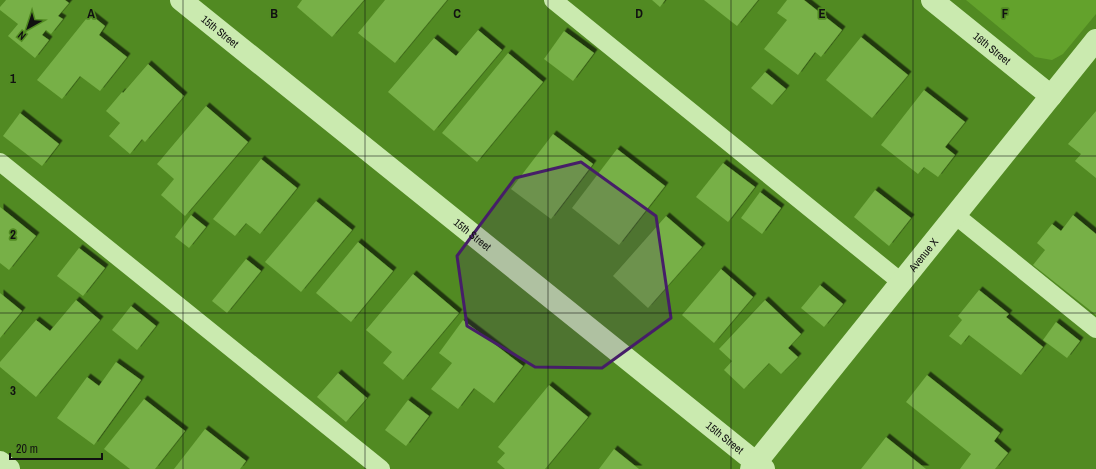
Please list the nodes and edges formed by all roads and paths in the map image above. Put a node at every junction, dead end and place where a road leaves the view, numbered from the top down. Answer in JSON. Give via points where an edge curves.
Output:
{"nodes":[{"id":1,"x":181,"y":0,"type":"edge"},
{"id":2,"x":553,"y":0,"type":"edge"},
{"id":3,"x":932,"y":0,"type":"edge"},
{"id":4,"x":1096,"y":40,"type":"edge"},
{"id":5,"x":1051,"y":96,"type":"junction"},
{"id":6,"x":0,"y":162,"type":"edge"},
{"id":7,"x":955,"y":215,"type":"junction"},
{"id":8,"x":902,"y":282,"type":"junction"},
{"id":9,"x":1096,"y":329,"type":"edge"},
{"id":10,"x":0,"y":462,"type":"edge"},
{"id":11,"x":757,"y":467,"type":"edge"},
{"id":12,"x":9,"y":469,"type":"edge"},
{"id":13,"x":381,"y":469,"type":"edge"}],
"edges":[{"from":1,"to":11,"type":"street","name":"15th Street"},
{"from":2,"to":8,"type":"lane"},
{"from":3,"to":5,"type":"street","name":"16th Street"},
{"from":4,"to":5,"type":"street","name":"Avenue X"},
{"from":5,"to":7,"type":"street","name":"Avenue X"},
{"from":6,"to":13,"type":"lane"},
{"from":7,"to":8,"type":"street","name":"Avenue X"},
{"from":7,"to":9,"type":"lane"},
{"from":8,"to":11,"type":"street","name":"Avenue X"},
{"from":10,"to":12,"type":"street"}]}
